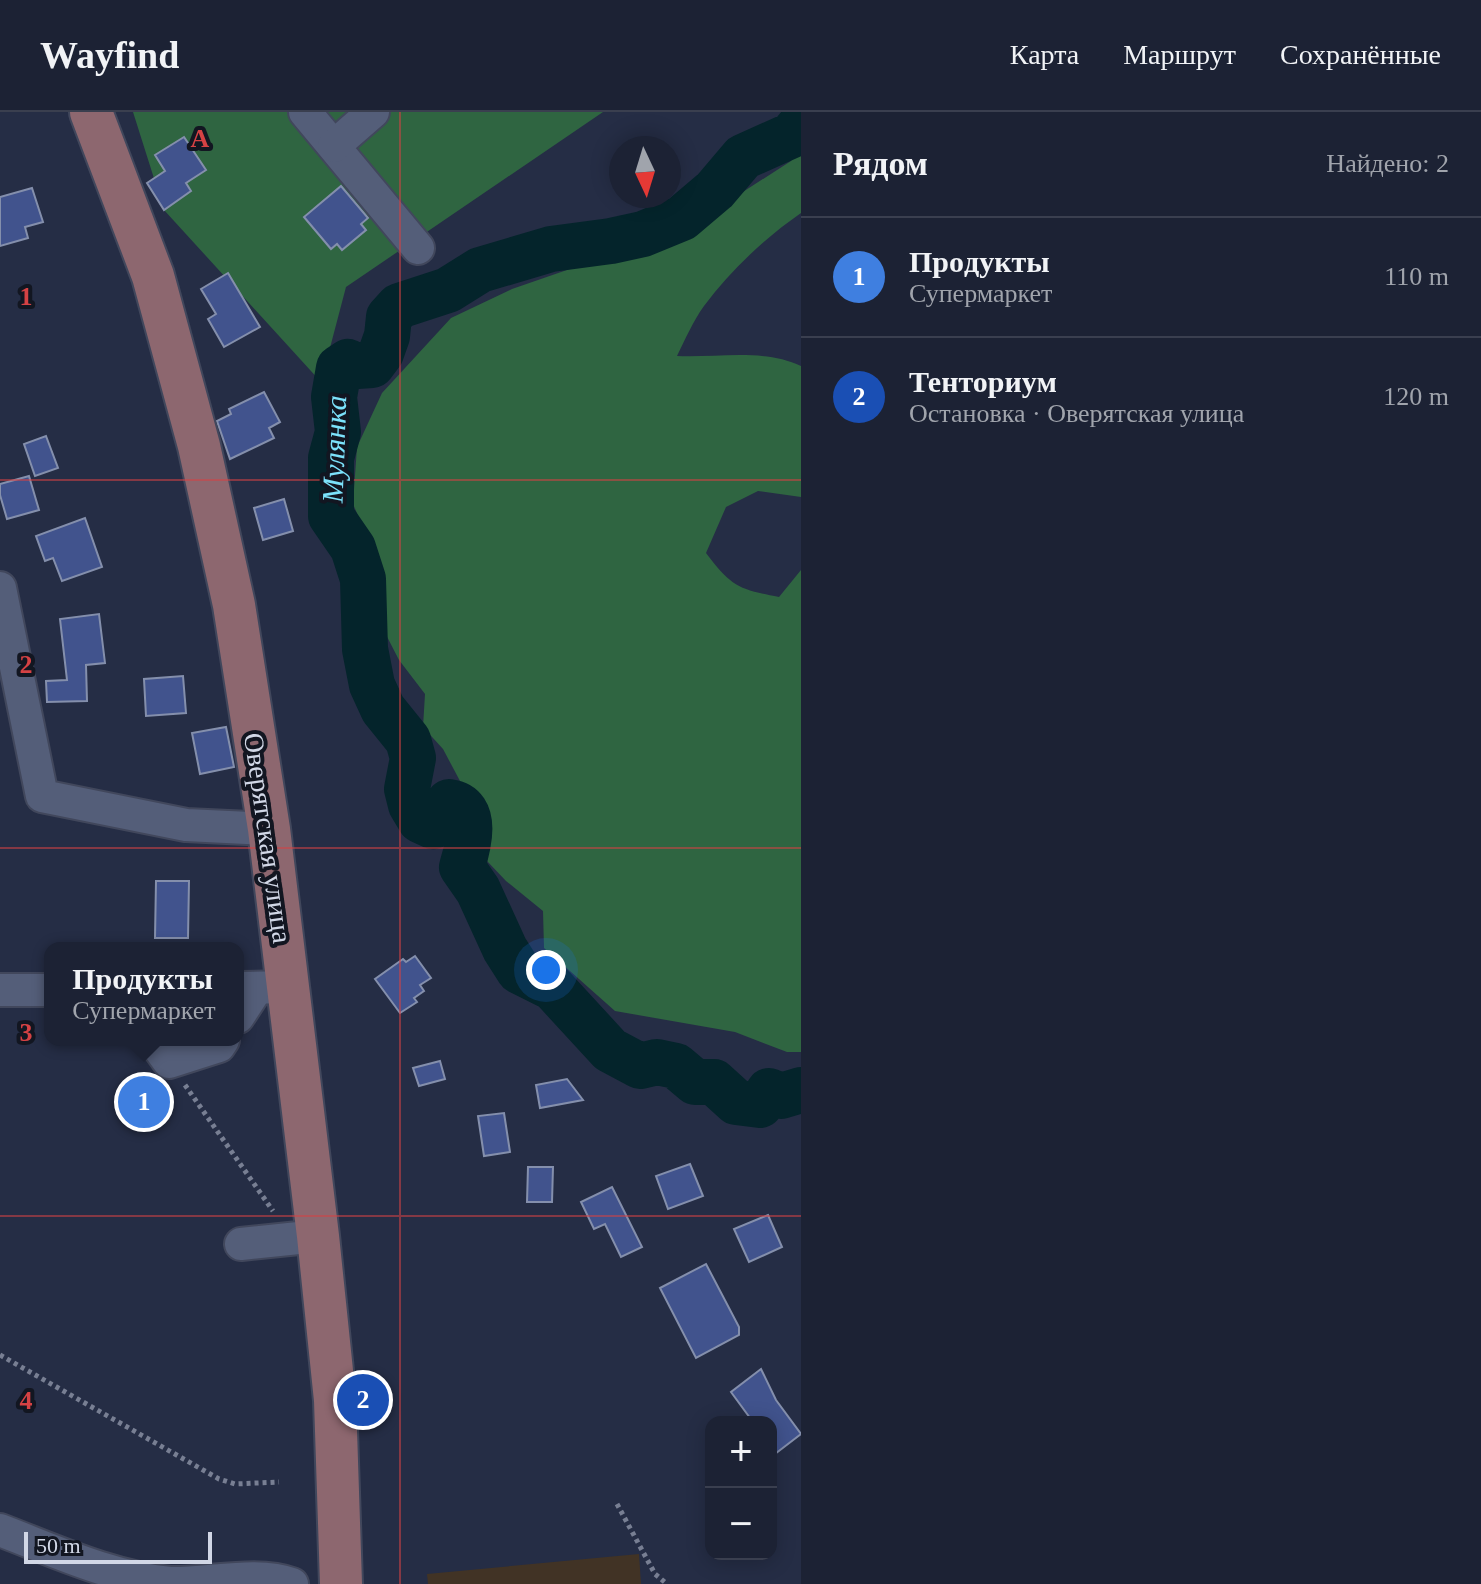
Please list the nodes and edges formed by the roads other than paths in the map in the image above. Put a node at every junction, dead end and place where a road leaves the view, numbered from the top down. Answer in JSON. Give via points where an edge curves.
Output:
{"nodes":[{"id":1,"x":91,"y":112,"type":"edge"},
{"id":2,"x":305,"y":112,"type":"edge"},
{"id":3,"x":373,"y":112,"type":"edge"},
{"id":4,"x":334,"y":146,"type":"junction"},
{"id":5,"x":418,"y":248,"type":"dead end"},
{"id":6,"x":0,"y":588,"type":"edge"},
{"id":7,"x":269,"y":829,"type":"junction"},
{"id":8,"x":261,"y":988,"type":"edge"},
{"id":9,"x":0,"y":990,"type":"edge"},
{"id":10,"x":44,"y":990,"type":"edge"},
{"id":11,"x":244,"y":1009,"type":"edge"},
{"id":12,"x":219,"y":1046,"type":"edge"},
{"id":13,"x":161,"y":1051,"type":"edge"},
{"id":14,"x":318,"y":1236,"type":"junction"},
{"id":15,"x":241,"y":1244,"type":"dead end"},
{"id":16,"x":0,"y":1530,"type":"edge"},
{"id":17,"x":291,"y":1583,"type":"edge"},
{"id":18,"x":341,"y":1584,"type":"edge"}],
"edges":[{"from":1,"to":7,"type":"main road","name":"Оверятская улица","via":[[153,276],[199,446],[234,605]]},
{"from":2,"to":4,"type":"street"},
{"from":3,"to":4,"type":"street"},
{"from":4,"to":5,"type":"street"},
{"from":6,"to":7,"type":"street","via":[[42,796],[186,825]]},
{"from":7,"to":8,"type":"main road","name":"Оверятская улица"},
{"from":8,"to":11,"type":"street"},
{"from":8,"to":14,"type":"main road","name":"Оверятская улица"},
{"from":9,"to":10,"type":"street"},
{"from":12,"to":13,"type":"street"},
{"from":14,"to":15,"type":"street"},
{"from":14,"to":18,"type":"main road","name":"Оверятская улица","via":[[335,1400]]},
{"from":16,"to":17,"type":"street","via":[[135,1577],[172,1583]]}]}
